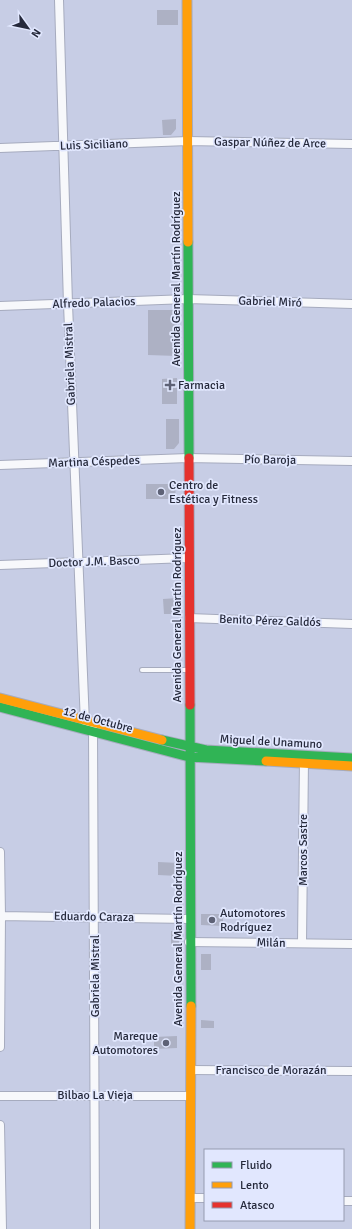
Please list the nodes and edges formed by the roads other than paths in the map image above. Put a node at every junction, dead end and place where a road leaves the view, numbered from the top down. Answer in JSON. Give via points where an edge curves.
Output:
{"nodes":[{"id":1,"x":59,"y":0,"type":"edge"},
{"id":2,"x":187,"y":0,"type":"edge"},
{"id":3,"x":188,"y":141,"type":"junction"},
{"id":4,"x":352,"y":144,"type":"edge"},
{"id":5,"x":63,"y":146,"type":"junction"},
{"id":6,"x":0,"y":148,"type":"edge"},
{"id":7,"x":188,"y":300,"type":"junction"},
{"id":8,"x":68,"y":304,"type":"junction"},
{"id":9,"x":352,"y":304,"type":"edge"},
{"id":10,"x":0,"y":306,"type":"edge"},
{"id":11,"x":188,"y":458,"type":"junction"},
{"id":12,"x":352,"y":461,"type":"edge"},
{"id":13,"x":74,"y":464,"type":"junction"},
{"id":14,"x":0,"y":465,"type":"edge"},
{"id":15,"x":188,"y":558,"type":"junction"},
{"id":16,"x":78,"y":563,"type":"junction"},
{"id":17,"x":0,"y":565,"type":"edge"},
{"id":18,"x":189,"y":618,"type":"junction"},
{"id":19,"x":352,"y":624,"type":"edge"},
{"id":20,"x":142,"y":670,"type":"dead end"},
{"id":21,"x":189,"y":670,"type":"junction"},
{"id":22,"x":1,"y":702,"type":"edge"},
{"id":23,"x":89,"y":726,"type":"junction"},
{"id":24,"x":189,"y":747,"type":"junction"},
{"id":25,"x":189,"y":757,"type":"junction"},
{"id":26,"x":352,"y":758,"type":"edge"},
{"id":27,"x":304,"y":760,"type":"junction"},
{"id":28,"x":352,"y":766,"type":"edge"},
{"id":29,"x":0,"y":852,"type":"edge"},
{"id":30,"x":1,"y":916,"type":"edge"},
{"id":31,"x":94,"y":917,"type":"junction"},
{"id":32,"x":189,"y":919,"type":"junction"},
{"id":33,"x":189,"y":942,"type":"junction"},
{"id":34,"x":302,"y":943,"type":"junction"},
{"id":35,"x":352,"y":944,"type":"edge"},
{"id":36,"x":0,"y":1047,"type":"edge"},
{"id":37,"x":191,"y":1070,"type":"junction"},
{"id":38,"x":352,"y":1071,"type":"edge"},
{"id":39,"x":95,"y":1095,"type":"junction"},
{"id":40,"x":0,"y":1096,"type":"edge"},
{"id":41,"x":190,"y":1096,"type":"junction"},
{"id":42,"x":0,"y":1125,"type":"edge"},
{"id":43,"x":190,"y":1198,"type":"junction"},
{"id":44,"x":204,"y":1198,"type":"edge"},
{"id":45,"x":2,"y":1229,"type":"edge"},
{"id":46,"x":95,"y":1229,"type":"edge"},
{"id":47,"x":190,"y":1229,"type":"edge"}],
"edges":[{"from":1,"to":5,"type":"street","name":"Gabriela Mistral"},
{"from":2,"to":3,"type":"main road","name":"Avenida General Martín Rodríguez"},
{"from":3,"to":4,"type":"street","name":"Gaspar Núñez de Arce"},
{"from":3,"to":5,"type":"street","name":"Luis Siciliano"},
{"from":3,"to":7,"type":"main road","name":"Avenida General Martín Rodríguez"},
{"from":5,"to":6,"type":"street","name":"Luis Siciliano"},
{"from":5,"to":8,"type":"street","name":"Gabriela Mistral"},
{"from":7,"to":8,"type":"street","name":"Alfredo Palacios"},
{"from":7,"to":9,"type":"street","name":"Gabriel Miró"},
{"from":7,"to":11,"type":"main road","name":"Avenida General Martín Rodríguez"},
{"from":8,"to":10,"type":"street","name":"Alfredo Palacios"},
{"from":8,"to":13,"type":"street","name":"Gabriela Mistral"},
{"from":11,"to":12,"type":"street","name":"Pío Baroja"},
{"from":11,"to":13,"type":"street","name":"Martina Céspedes"},
{"from":11,"to":15,"type":"main road","name":"Avenida General Martín Rodríguez"},
{"from":13,"to":14,"type":"street","name":"Martina Céspedes"},
{"from":13,"to":16,"type":"street","name":"Gabriela Mistral"},
{"from":15,"to":16,"type":"street","name":"Doctor J.M. Basco"},
{"from":15,"to":18,"type":"main road","name":"Avenida General Martín Rodríguez"},
{"from":16,"to":17,"type":"street","name":"Doctor J.M. Basco"},
{"from":16,"to":23,"type":"street","name":"Gabriela Mistral"},
{"from":18,"to":19,"type":"street","name":"Benito Pérez Galdós"},
{"from":18,"to":21,"type":"main road","name":"Avenida General Martín Rodríguez"},
{"from":20,"to":21,"type":"lane"},
{"from":21,"to":24,"type":"main road","name":"Avenida General Martín Rodríguez"},
{"from":22,"to":23,"type":"main road","name":"12 de Octubre"},
{"from":23,"to":24,"type":"main road","name":"12 de Octubre"},
{"from":23,"to":25,"type":"main road","name":"12 de Octubre"},
{"from":23,"to":31,"type":"street","name":"Gabriela Mistral"},
{"from":24,"to":25,"type":"main road","name":"Avenida General Martín Rodríguez"},
{"from":24,"to":27,"type":"main road","name":"Miguel de Unamuno"},
{"from":25,"to":27,"type":"main road","name":"Miguel de Unamuno"},
{"from":25,"to":32,"type":"main road","name":"Avenida General Martín Rodríguez"},
{"from":26,"to":27,"type":"main road","name":"Miguel de Unamuno"},
{"from":27,"to":28,"type":"main road","name":"Miguel de Unamuno"},
{"from":27,"to":34,"type":"street","name":"Marcos Sastre"},
{"from":29,"to":30,"type":"street"},
{"from":30,"to":31,"type":"street","name":"Eduardo Caraza"},
{"from":30,"to":36,"type":"street"},
{"from":31,"to":32,"type":"street","name":"Eduardo Caraza"},
{"from":31,"to":39,"type":"street","name":"Gabriela Mistral"},
{"from":32,"to":33,"type":"main road","name":"Avenida General Martín Rodríguez"},
{"from":33,"to":34,"type":"street","name":"Milán"},
{"from":33,"to":37,"type":"main road","name":"Avenida General Martín Rodríguez"},
{"from":34,"to":35,"type":"street","name":"Milán"},
{"from":37,"to":38,"type":"street","name":"Francisco de Morazán"},
{"from":37,"to":41,"type":"main road","name":"Avenida General Martín Rodríguez"},
{"from":39,"to":40,"type":"street","name":"Bilbao La Vieja"},
{"from":39,"to":41,"type":"street","name":"Bilbao La Vieja"},
{"from":39,"to":46,"type":"street","name":"Gabriela Mistral"},
{"from":41,"to":43,"type":"main road","name":"Avenida General Martín Rodríguez"},
{"from":42,"to":45,"type":"street"},
{"from":43,"to":44,"type":"street"},
{"from":43,"to":47,"type":"main road","name":"Avenida General Martín Rodríguez"}]}
